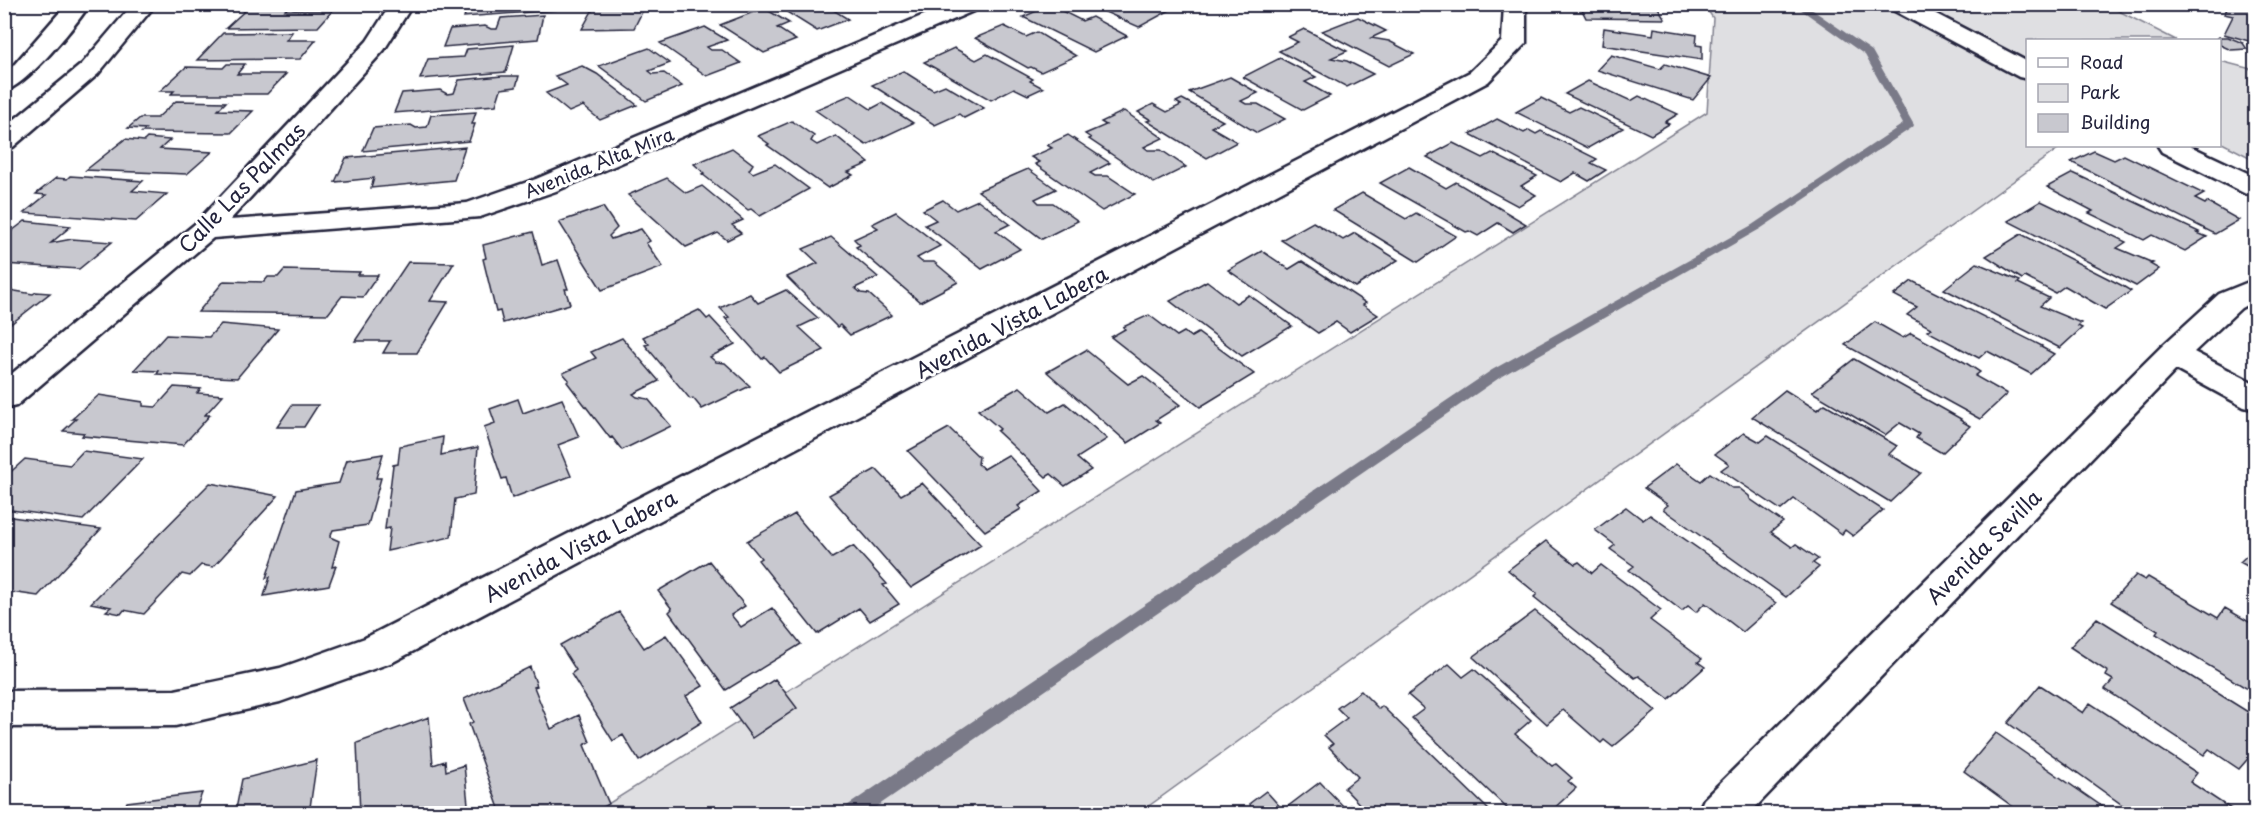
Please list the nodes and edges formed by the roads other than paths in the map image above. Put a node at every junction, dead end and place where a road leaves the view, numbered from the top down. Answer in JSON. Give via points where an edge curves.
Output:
{"nodes":[{"id":1,"x":79,"y":4,"type":"edge"},
{"id":2,"x":145,"y":4,"type":"edge"},
{"id":3,"x":402,"y":4,"type":"edge"},
{"id":4,"x":918,"y":4,"type":"edge"},
{"id":5,"x":970,"y":4,"type":"edge"},
{"id":6,"x":1515,"y":4,"type":"edge"},
{"id":7,"x":1899,"y":4,"type":"edge"},
{"id":8,"x":942,"y":18,"type":"junction"},
{"id":9,"x":2026,"y":71,"type":"edge"},
{"id":10,"x":4,"y":84,"type":"edge"},
{"id":11,"x":4,"y":142,"type":"edge"},
{"id":12,"x":2173,"y":147,"type":"edge"},
{"id":13,"x":2256,"y":188,"type":"edge"},
{"id":14,"x":205,"y":230,"type":"junction"},
{"id":15,"x":2256,"y":288,"type":"edge"},
{"id":16,"x":2173,"y":354,"type":"junction"},
{"id":17,"x":4,"y":398,"type":"edge"},
{"id":18,"x":2256,"y":399,"type":"edge"},
{"id":19,"x":4,"y":709,"type":"edge"},
{"id":20,"x":1719,"y":813,"type":"edge"}],
"edges":[{"from":1,"to":10,"type":"street","via":[[21,71]]},
{"from":2,"to":11,"type":"street","via":[[90,69]]},
{"from":3,"to":14,"type":"street","name":"Calle Las Palmas","via":[[376,45]]},
{"from":4,"to":8,"type":"street"},
{"from":5,"to":8,"type":"street","name":"Avenida Alta Mira"},
{"from":6,"to":19,"type":"street","name":"Avenida Vista Labera","via":[[1514,42],[1479,77],[379,650],[270,687],[175,708]]},
{"from":7,"to":9,"type":"street"},
{"from":8,"to":14,"type":"street","name":"Avenida Alta Mira","via":[[546,185],[470,211]]},
{"from":12,"to":13,"type":"street"},
{"from":14,"to":17,"type":"street","name":"Calle Las Palmas"},
{"from":15,"to":16,"type":"street","name":"Avenida Sevilla","via":[[2230,301]]},
{"from":16,"to":18,"type":"street"},
{"from":16,"to":20,"type":"street","name":"Avenida Sevilla"}]}
